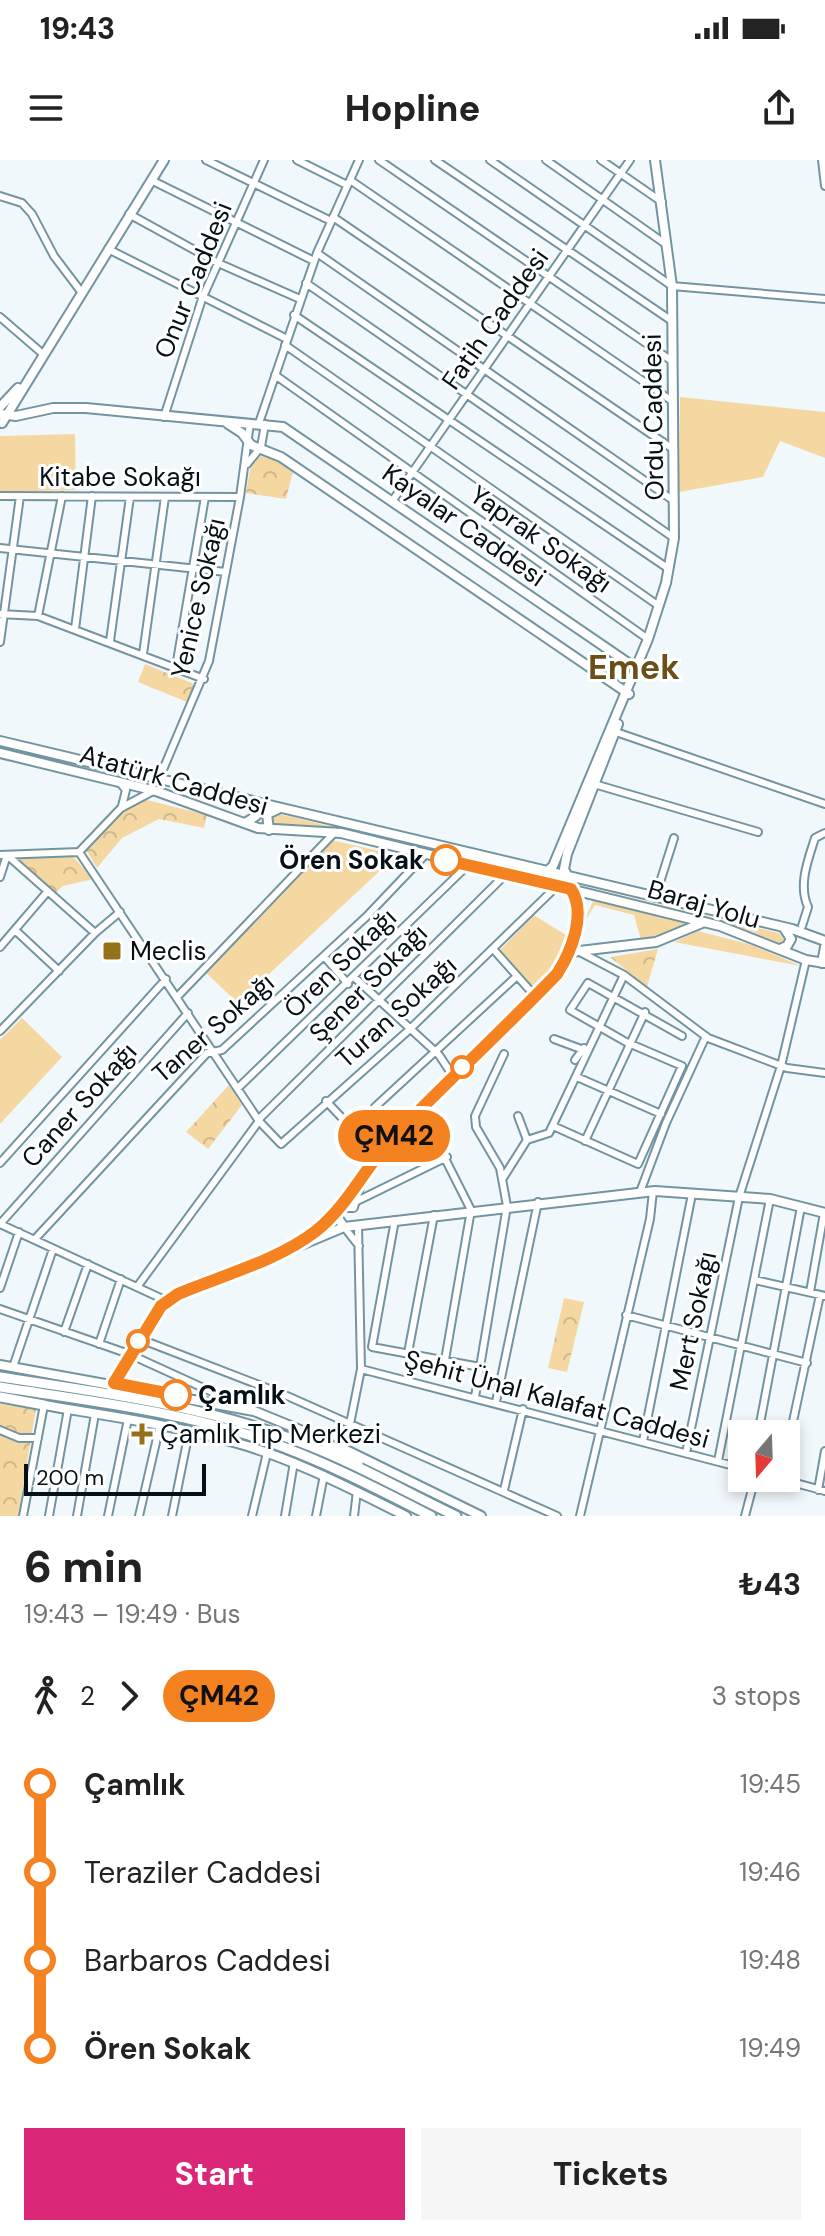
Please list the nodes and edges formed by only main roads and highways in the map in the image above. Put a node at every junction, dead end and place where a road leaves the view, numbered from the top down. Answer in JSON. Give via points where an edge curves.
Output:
{"nodes":[{"id":1,"x":164,"y":160,"type":"edge"},
{"id":2,"x":655,"y":160,"type":"edge"},
{"id":3,"x":25,"y":382,"type":"junction"},
{"id":4,"x":0,"y":407,"type":"edge"},
{"id":5,"x":2,"y":419,"type":"edge"},
{"id":6,"x":223,"y":422,"type":"junction"},
{"id":7,"x":637,"y":669,"type":"junction"},
{"id":8,"x":627,"y":694,"type":"junction"},
{"id":9,"x":612,"y":731,"type":"junction"},
{"id":10,"x":0,"y":741,"type":"edge"},
{"id":11,"x":0,"y":753,"type":"edge"},
{"id":12,"x":253,"y":803,"type":"junction"},
{"id":13,"x":279,"y":809,"type":"junction"},
{"id":14,"x":245,"y":823,"type":"junction"},
{"id":15,"x":269,"y":830,"type":"junction"},
{"id":16,"x":546,"y":872,"type":"junction"},
{"id":17,"x":568,"y":877,"type":"junction"},
{"id":18,"x":571,"y":889,"type":"junction"},
{"id":19,"x":706,"y":922,"type":"junction"},
{"id":20,"x":784,"y":928,"type":"junction"},
{"id":21,"x":825,"y":944,"type":"edge"},
{"id":22,"x":779,"y":949,"type":"junction"},
{"id":23,"x":575,"y":950,"type":"junction"},
{"id":24,"x":823,"y":963,"type":"edge"},
{"id":25,"x":364,"y":1170,"type":"junction"},
{"id":26,"x":354,"y":1205,"type":"junction"},
{"id":27,"x":338,"y":1211,"type":"junction"},
{"id":28,"x":824,"y":1213,"type":"edge"},
{"id":29,"x":358,"y":1225,"type":"junction"},
{"id":30,"x":344,"y":1227,"type":"junction"},
{"id":31,"x":292,"y":1246,"type":"junction"},
{"id":32,"x":0,"y":1365,"type":"edge"},
{"id":33,"x":0,"y":1377,"type":"edge"},
{"id":34,"x":114,"y":1383,"type":"junction"},
{"id":35,"x":0,"y":1387,"type":"edge"},
{"id":36,"x":0,"y":1397,"type":"edge"},
{"id":37,"x":44,"y":1405,"type":"joint"},
{"id":38,"x":317,"y":1437,"type":"junction"},
{"id":39,"x":388,"y":1482,"type":"junction"},
{"id":40,"x":397,"y":1514,"type":"edge"},
{"id":41,"x":406,"y":1516,"type":"edge"},
{"id":42,"x":431,"y":1516,"type":"edge"},
{"id":43,"x":456,"y":1516,"type":"edge"},
{"id":44,"x":481,"y":1516,"type":"edge"}],
"edges":[{"from":1,"to":3,"type":"main road"},
{"from":2,"to":7,"type":"main road","name":"Ordu Caddesi","via":[[672,286],[674,538],[659,606]]},
{"from":3,"to":4,"type":"main road"},
{"from":3,"to":5,"type":"main road"},
{"from":5,"to":6,"type":"main road","via":[[65,408]]},
{"from":6,"to":7,"type":"main road","name":"Kayalar Caddesi","via":[[283,427]]},
{"from":6,"to":8,"type":"main road"},
{"from":7,"to":8,"type":"main road","name":"Ordu Caddesi"},
{"from":8,"to":9,"type":"main road","name":"Ordu Caddesi"},
{"from":9,"to":16,"type":"main road","name":"Ordu Caddesi"},
{"from":9,"to":17,"type":"main road","name":"Ordu Caddesi","via":[[567,854]]},
{"from":10,"to":12,"type":"main road","name":"Atatürk Caddesi"},
{"from":11,"to":14,"type":"main road","name":"Atatürk Caddesi","via":[[156,791]]},
{"from":12,"to":13,"type":"main road","name":"Atatürk Caddesi"},
{"from":12,"to":14,"type":"main road","via":[[256,816]]},
{"from":13,"to":15,"type":"main road","via":[[267,814]]},
{"from":13,"to":16,"type":"main road","name":"Atatürk Caddesi"},
{"from":14,"to":15,"type":"main road","name":"Atatürk Caddesi"},
{"from":15,"to":18,"type":"main road","name":"Atatürk Caddesi","via":[[335,832]]},
{"from":16,"to":17,"type":"main road","name":"Atatürk Caddesi"},
{"from":17,"to":20,"type":"main road","name":"Baraj Yolu"},
{"from":18,"to":19,"type":"main road","name":"Baraj Yolu"},
{"from":18,"to":23,"type":"main road","via":[[577,901]]},
{"from":19,"to":22,"type":"main road","name":"Baraj Yolu"},
{"from":19,"to":23,"type":"main road","via":[[656,942]]},
{"from":20,"to":21,"type":"main road","name":"Baraj Yolu"},
{"from":20,"to":22,"type":"main road","via":[[791,939]]},
{"from":21,"to":24,"type":"main road"},
{"from":22,"to":24,"type":"main road","name":"Baraj Yolu"},
{"from":23,"to":25,"type":"main road"},
{"from":25,"to":26,"type":"main road"},
{"from":25,"to":27,"type":"main road"},
{"from":26,"to":27,"type":"main road"},
{"from":26,"to":29,"type":"main road"},
{"from":27,"to":30,"type":"main road","via":[[337,1220]]},
{"from":27,"to":31,"type":"main road"},
{"from":28,"to":29,"type":"main road","via":[[770,1199],[653,1191]]},
{"from":29,"to":30,"type":"main road"},
{"from":30,"to":31,"type":"main road"},
{"from":31,"to":34,"type":"main road","via":[[167,1301]]},
{"from":32,"to":34,"type":"main road"},
{"from":33,"to":39,"type":"highway","via":[[234,1422],[300,1442]]},
{"from":34,"to":38,"type":"main road","via":[[254,1411]]},
{"from":35,"to":42,"type":"highway","via":[[229,1429],[333,1467]]},
{"from":36,"to":37,"type":"highway"},
{"from":37,"to":40,"type":"main road","via":[[160,1425],[267,1453],[324,1475]]},
{"from":38,"to":39,"type":"highway"},
{"from":38,"to":44,"type":"main road"},
{"from":39,"to":43,"type":"highway"},
{"from":40,"to":41,"type":"main road"}]}
